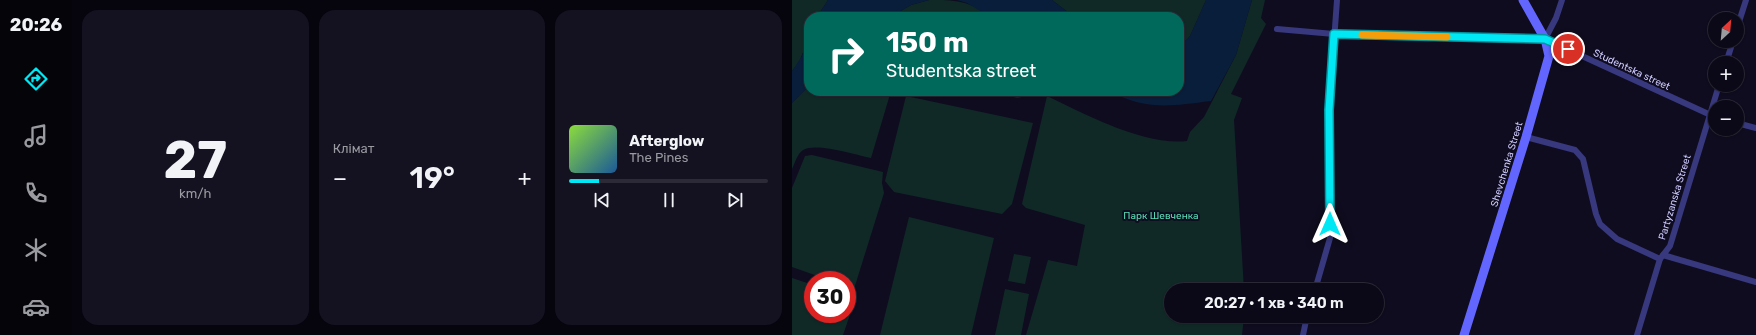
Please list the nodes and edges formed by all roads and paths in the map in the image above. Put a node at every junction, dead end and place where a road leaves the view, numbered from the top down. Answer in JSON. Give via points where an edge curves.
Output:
{"nodes":[{"id":1,"x":1337,"y":0,"type":"edge"},
{"id":2,"x":1523,"y":0,"type":"edge"},
{"id":3,"x":1562,"y":0,"type":"edge"},
{"id":4,"x":1746,"y":0,"type":"edge"},
{"id":5,"x":1742,"y":12,"type":"edge"},
{"id":6,"x":1278,"y":29,"type":"dead end"},
{"id":7,"x":1334,"y":34,"type":"junction"},
{"id":8,"x":1545,"y":39,"type":"junction"},
{"id":9,"x":1708,"y":114,"type":"edge"},
{"id":10,"x":1744,"y":125,"type":"edge"},
{"id":11,"x":1708,"y":128,"type":"edge"},
{"id":12,"x":1756,"y":128,"type":"edge"},
{"id":13,"x":1526,"y":137,"type":"junction"},
{"id":14,"x":1661,"y":257,"type":"junction"},
{"id":15,"x":1756,"y":282,"type":"edge"},
{"id":16,"x":1318,"y":283,"type":"edge"},
{"id":17,"x":1306,"y":323,"type":"edge"},
{"id":18,"x":1303,"y":335,"type":"edge"},
{"id":19,"x":1464,"y":335,"type":"edge"},
{"id":20,"x":1637,"y":335,"type":"edge"}],
"edges":[{"from":1,"to":7,"type":"street"},
{"from":2,"to":8,"type":"main road"},
{"from":3,"to":8,"type":"street"},
{"from":4,"to":5,"type":"street"},
{"from":6,"to":7,"type":"street","name":"Studentska street"},
{"from":7,"to":8,"type":"street","name":"Studentska street"},
{"from":7,"to":16,"type":"street","via":[[1329,110],[1330,238]]},
{"from":8,"to":9,"type":"street","name":"Studentska street"},
{"from":8,"to":13,"type":"main road","name":"Shevchenka Street","via":[[1548,56]]},
{"from":10,"to":12,"type":"street"},
{"from":11,"to":14,"type":"street","name":"Partyzanska Street","via":[[1670,246]]},
{"from":13,"to":14,"type":"street","via":[[1575,150],[1583,159],[1600,224],[1617,239]]},
{"from":13,"to":19,"type":"main road","name":"Shevchenka Street"},
{"from":14,"to":15,"type":"street"},
{"from":14,"to":20,"type":"street","name":"Partyzanska Street"},
{"from":17,"to":18,"type":"street"}]}
